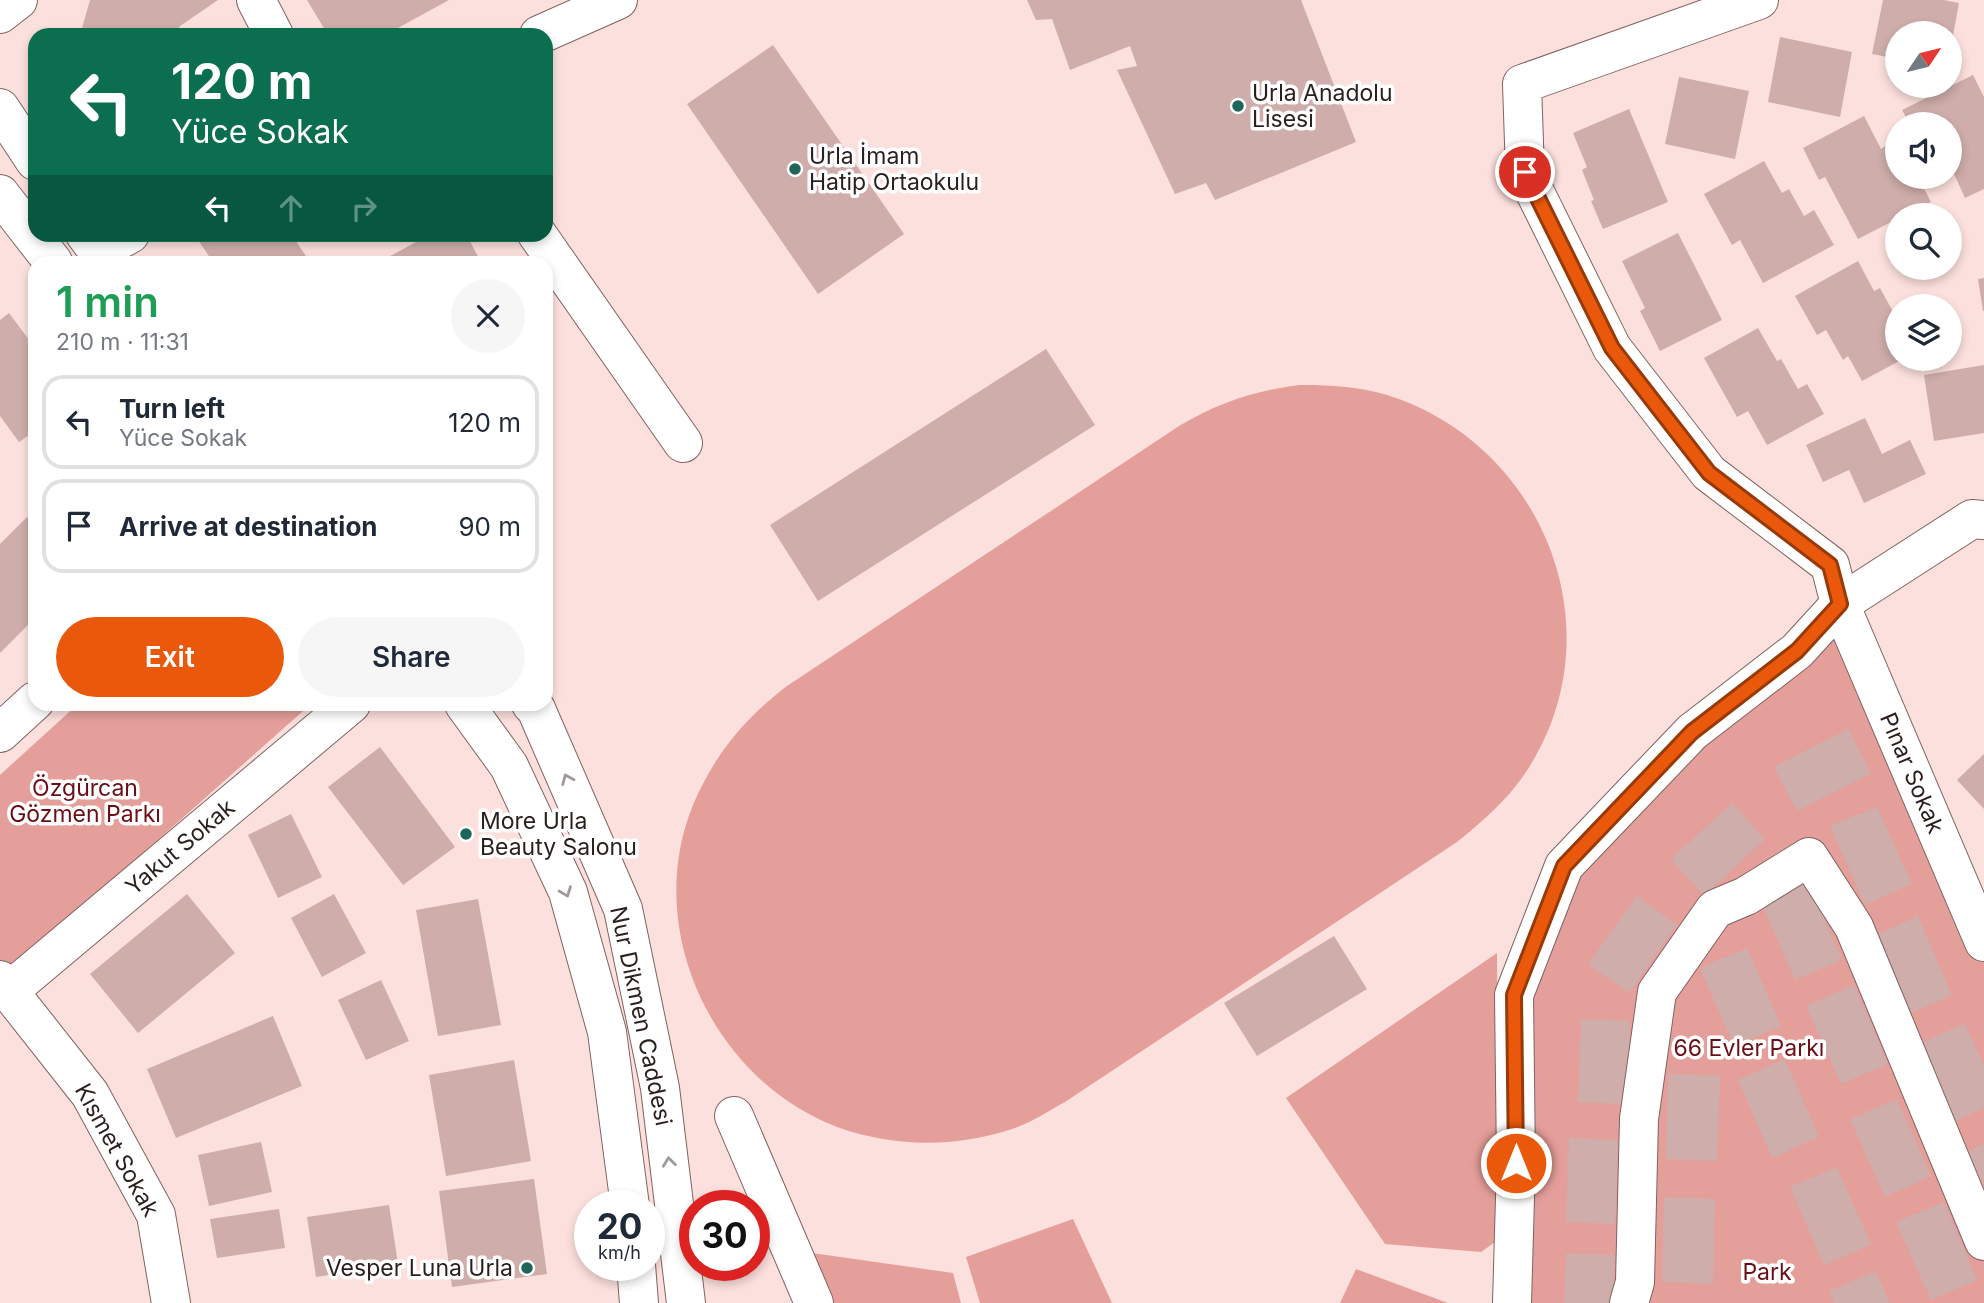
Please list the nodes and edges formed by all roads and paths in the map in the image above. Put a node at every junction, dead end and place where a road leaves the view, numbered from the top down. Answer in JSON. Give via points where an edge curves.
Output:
{"nodes":[{"id":1,"x":18,"y":0,"type":"edge"},
{"id":2,"x":256,"y":0,"type":"edge"},
{"id":3,"x":1759,"y":0,"type":"edge"},
{"id":4,"x":611,"y":1,"type":"edge"},
{"id":5,"x":0,"y":14,"type":"edge"},
{"id":6,"x":270,"y":28,"type":"edge"},
{"id":7,"x":553,"y":28,"type":"edge"},
{"id":8,"x":0,"y":108,"type":"edge"},
{"id":9,"x":28,"y":151,"type":"edge"},
{"id":10,"x":0,"y":194,"type":"edge"},
{"id":11,"x":28,"y":230,"type":"edge"},
{"id":12,"x":37,"y":242,"type":"edge"},
{"id":13,"x":113,"y":242,"type":"edge"},
{"id":14,"x":96,"y":250,"type":"edge"},
{"id":15,"x":48,"y":256,"type":"edge"},
{"id":16,"x":553,"y":257,"type":"edge"},
{"id":17,"x":683,"y":443,"type":"dead end"},
{"id":18,"x":1980,"y":514,"type":"edge"},
{"id":19,"x":1840,"y":604,"type":"junction"},
{"id":20,"x":28,"y":707,"type":"edge"},
{"id":21,"x":342,"y":711,"type":"edge"},
{"id":22,"x":469,"y":711,"type":"edge"},
{"id":23,"x":537,"y":711,"type":"edge"},
{"id":24,"x":0,"y":733,"type":"edge"},
{"id":25,"x":1984,"y":942,"type":"edge"},
{"id":26,"x":5,"y":986,"type":"edge"},
{"id":27,"x":734,"y":1116,"type":"dead end"},
{"id":28,"x":628,"y":1190,"type":"edge"},
{"id":29,"x":1984,"y":1241,"type":"edge"},
{"id":30,"x":637,"y":1281,"type":"edge"},
{"id":31,"x":171,"y":1303,"type":"edge"},
{"id":32,"x":639,"y":1303,"type":"edge"},
{"id":33,"x":686,"y":1303,"type":"edge"},
{"id":34,"x":814,"y":1303,"type":"edge"},
{"id":35,"x":1512,"y":1303,"type":"edge"},
{"id":36,"x":1629,"y":1303,"type":"edge"}],
"edges":[{"from":1,"to":5,"type":"street"},
{"from":2,"to":6,"type":"street"},
{"from":3,"to":19,"type":"street","name":"Pınar Sokak","via":[[1521,83],[1525,172],[1612,348],[1709,473],[1830,565]]},
{"from":4,"to":7,"type":"street"},
{"from":8,"to":9,"type":"street"},
{"from":10,"to":11,"type":"street"},
{"from":12,"to":15,"type":"street"},
{"from":13,"to":14,"type":"street"},
{"from":16,"to":17,"type":"street"},
{"from":18,"to":19,"type":"street"},
{"from":19,"to":25,"type":"street","name":"Pınar Sokak"},
{"from":19,"to":35,"type":"street","via":[[1797,651],[1692,732],[1564,866],[1514,995]]},
{"from":20,"to":24,"type":"street"},
{"from":21,"to":26,"type":"street","name":"Yakut Sokak"},
{"from":22,"to":28,"type":"street","name":"Nur Dikmen Caddesi","one_way":true,"via":[[509,766],[568,892],[607,1032]]},
{"from":33,"to":23,"type":"street","name":"Nur Dikmen Caddesi","one_way":true,"via":[[660,1088],[623,909]]},
{"from":26,"to":31,"type":"street","name":"Kısmet Sokak","via":[[90,1094],[156,1215]]},
{"from":27,"to":34,"type":"street"},
{"from":29,"to":36,"type":"street","via":[[1854,927],[1809,856],[1746,897],[1715,909],[1657,992],[1639,1119],[1635,1282]]},
{"from":30,"to":32,"type":"street"}]}
